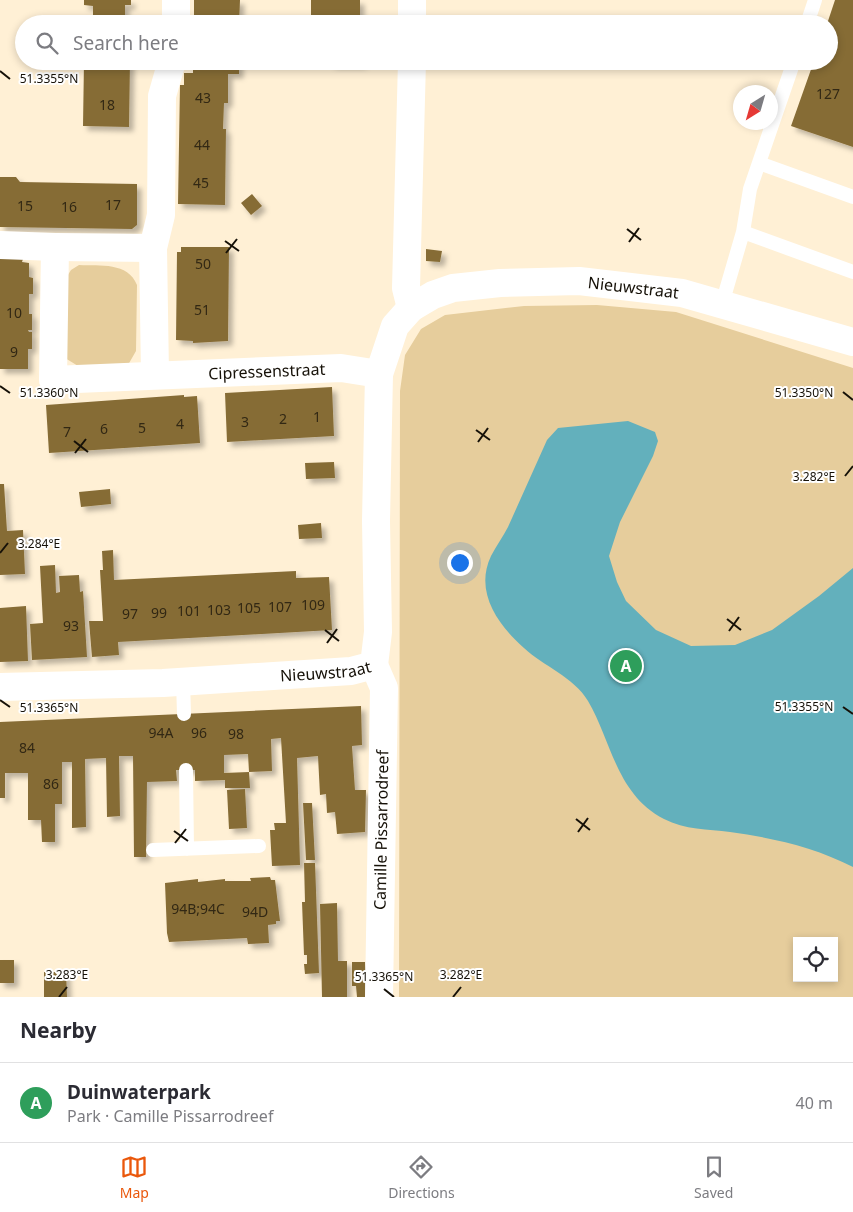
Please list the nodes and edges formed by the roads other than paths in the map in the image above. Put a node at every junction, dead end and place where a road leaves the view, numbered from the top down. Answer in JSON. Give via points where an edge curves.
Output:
{"nodes":[{"id":1,"x":176,"y":0,"type":"edge"},
{"id":2,"x":412,"y":0,"type":"edge"},
{"id":3,"x":815,"y":0,"type":"edge"},
{"id":4,"x":176,"y":15,"type":"edge"},
{"id":5,"x":412,"y":15,"type":"edge"},
{"id":6,"x":810,"y":15,"type":"edge"},
{"id":7,"x":169,"y":70,"type":"edge"},
{"id":8,"x":412,"y":70,"type":"edge"},
{"id":9,"x":791,"y":70,"type":"edge"},
{"id":10,"x":759,"y":162,"type":"junction"},
{"id":11,"x":853,"y":197,"type":"edge"},
{"id":12,"x":743,"y":232,"type":"junction"},
{"id":13,"x":0,"y":245,"type":"edge"},
{"id":14,"x":55,"y":247,"type":"junction"},
{"id":15,"x":153,"y":248,"type":"junction"},
{"id":16,"x":853,"y":272,"type":"edge"},
{"id":17,"x":722,"y":304,"type":"junction"},
{"id":18,"x":411,"y":308,"type":"junction"},
{"id":19,"x":853,"y":342,"type":"edge"},
{"id":20,"x":155,"y":374,"type":"junction"},
{"id":21,"x":380,"y":374,"type":"junction"},
{"id":22,"x":374,"y":665,"type":"junction"},
{"id":23,"x":183,"y":682,"type":"junction"},
{"id":24,"x":0,"y":687,"type":"edge"},
{"id":25,"x":184,"y":714,"type":"dead end"},
{"id":26,"x":186,"y":770,"type":"dead end"},
{"id":27,"x":259,"y":846,"type":"dead end"},
{"id":28,"x":187,"y":849,"type":"junction"},
{"id":29,"x":153,"y":850,"type":"dead end"},
{"id":30,"x":378,"y":997,"type":"edge"}],
"edges":[{"from":1,"to":4,"type":"street"},
{"from":2,"to":5,"type":"street"},
{"from":3,"to":6,"type":"lane"},
{"from":7,"to":15,"type":"street","via":[[162,96],[161,215]]},
{"from":8,"to":18,"type":"street","via":[[406,288]]},
{"from":9,"to":10,"type":"lane"},
{"from":10,"to":11,"type":"lane"},
{"from":10,"to":12,"type":"lane","via":[[750,189]]},
{"from":12,"to":16,"type":"lane"},
{"from":12,"to":17,"type":"lane"},
{"from":13,"to":14,"type":"street"},
{"from":14,"to":15,"type":"street"},
{"from":14,"to":20,"type":"street","name":"Cipressenstraat","via":[[53,380]]},
{"from":15,"to":20,"type":"street"},
{"from":17,"to":18,"type":"street","name":"Nieuwstraat","via":[[682,293],[569,281],[453,288]]},
{"from":17,"to":19,"type":"street","name":"Nieuwstraat"},
{"from":18,"to":21,"type":"street","name":"Nieuwstraat","via":[[395,326]]},
{"from":20,"to":21,"type":"street","name":"Cipressenstraat","via":[[341,368]]},
{"from":21,"to":22,"type":"street","name":"Nieuwstraat","via":[[376,521],[378,632]]},
{"from":22,"to":23,"type":"street","name":"Nieuwstraat","via":[[351,671]]},
{"from":22,"to":30,"type":"street","name":"Camille Pissarrodreef","via":[[384,688]]},
{"from":23,"to":24,"type":"street","name":"Nieuwstraat"},
{"from":23,"to":25,"type":"lane"},
{"from":26,"to":28,"type":"lane"},
{"from":27,"to":28,"type":"lane"},
{"from":28,"to":29,"type":"lane"}]}
